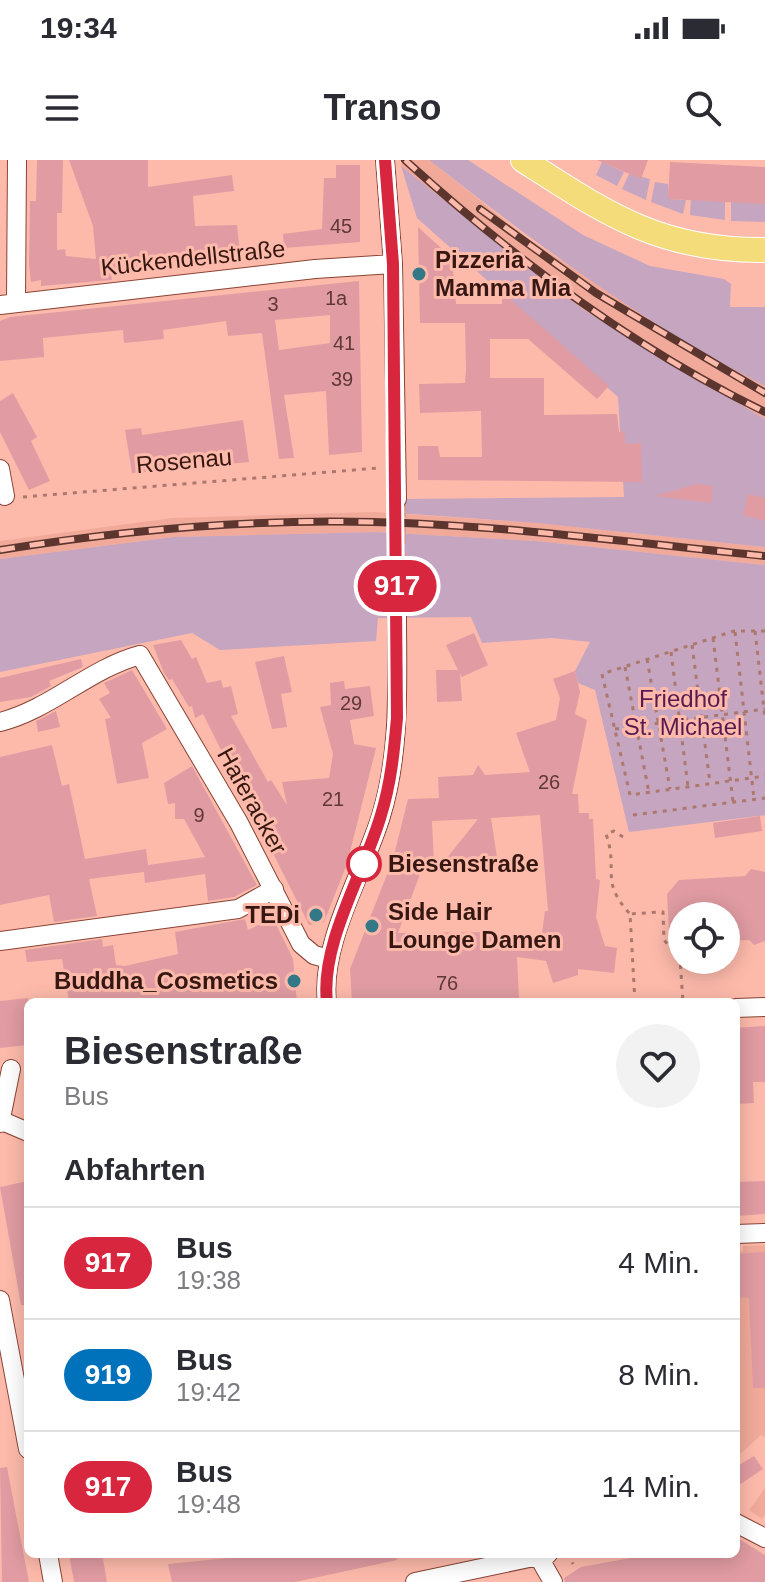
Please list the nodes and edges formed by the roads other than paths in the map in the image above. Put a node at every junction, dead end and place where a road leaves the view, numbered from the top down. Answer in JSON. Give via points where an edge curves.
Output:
{"nodes":[{"id":1,"x":17,"y":160,"type":"edge"},
{"id":2,"x":385,"y":160,"type":"edge"},
{"id":3,"x":523,"y":160,"type":"edge"},
{"id":4,"x":765,"y":250,"type":"edge"},
{"id":5,"x":393,"y":264,"type":"junction"},
{"id":6,"x":8,"y":303,"type":"edge"},
{"id":7,"x":0,"y":469,"type":"edge"},
{"id":8,"x":5,"y":496,"type":"road end"},
{"id":9,"x":397,"y":499,"type":"tunnel mouth"},
{"id":10,"x":397,"y":615,"type":"tunnel mouth"},
{"id":11,"x":0,"y":722,"type":"edge"},
{"id":12,"x":274,"y":889,"type":"junction"},
{"id":13,"x":0,"y":941,"type":"edge"},
{"id":14,"x":329,"y":959,"type":"junction"},
{"id":15,"x":327,"y":998,"type":"edge"},
{"id":16,"x":765,"y":1007,"type":"edge"},
{"id":17,"x":740,"y":1008,"type":"edge"},
{"id":18,"x":13,"y":1069,"type":"edge"},
{"id":19,"x":0,"y":1121,"type":"edge"},
{"id":20,"x":24,"y":1130,"type":"edge"},
{"id":21,"x":765,"y":1233,"type":"edge"},
{"id":22,"x":740,"y":1234,"type":"edge"},
{"id":23,"x":0,"y":1300,"type":"edge"},
{"id":24,"x":7,"y":1377,"type":"edge"},
{"id":25,"x":24,"y":1435,"type":"edge"},
{"id":26,"x":740,"y":1525,"type":"edge"},
{"id":27,"x":765,"y":1538,"type":"edge"},
{"id":28,"x":49,"y":1558,"type":"edge"},
{"id":29,"x":523,"y":1558,"type":"edge"},
{"id":30,"x":543,"y":1558,"type":"edge"},
{"id":31,"x":53,"y":1582,"type":"edge"},
{"id":32,"x":415,"y":1582,"type":"edge"},
{"id":33,"x":553,"y":1582,"type":"edge"}],
"edges":[{"from":1,"to":6,"type":"street"},
{"from":2,"to":5,"type":"street"},
{"from":3,"to":4,"type":"main road","via":[[610,216],[658,237]]},
{"from":5,"to":6,"type":"street","name":"Kückendellstraße"},
{"from":5,"to":9,"type":"street"},
{"from":7,"to":8,"type":"street"},
{"from":10,"to":14,"type":"street","via":[[393,762],[382,814]]},
{"from":11,"to":12,"type":"street","name":"Haferacker","via":[[21,717],[112,663],[140,655]]},
{"from":12,"to":13,"type":"street","via":[[238,909]]},
{"from":12,"to":14,"type":"street","name":"Haferacker","via":[[301,944]]},
{"from":14,"to":15,"type":"street"},
{"from":16,"to":17,"type":"street"},
{"from":18,"to":19,"type":"street"},
{"from":19,"to":20,"type":"street"},
{"from":21,"to":22,"type":"street"},
{"from":23,"to":24,"type":"street"},
{"from":24,"to":25,"type":"street"},
{"from":26,"to":27,"type":"street"},
{"from":28,"to":31,"type":"street"},
{"from":29,"to":32,"type":"street"},
{"from":30,"to":33,"type":"street"}]}
